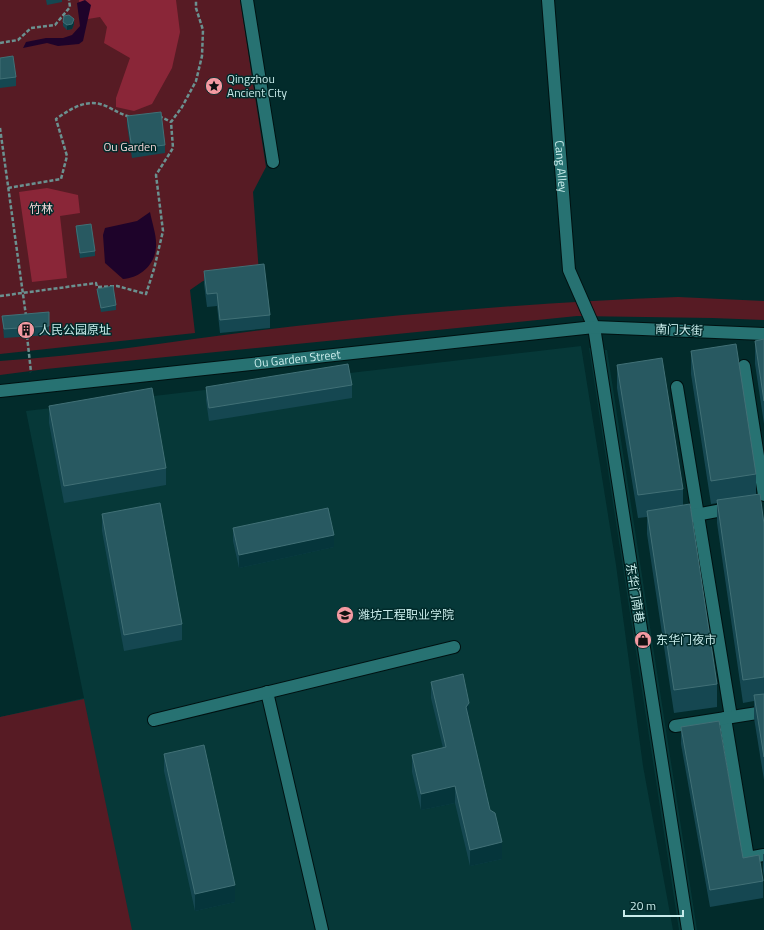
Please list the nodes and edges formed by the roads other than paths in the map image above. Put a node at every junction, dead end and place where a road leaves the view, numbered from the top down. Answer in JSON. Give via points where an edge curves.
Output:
{"nodes":[{"id":1,"x":247,"y":0,"type":"edge"},
{"id":2,"x":548,"y":0,"type":"edge"},
{"id":3,"x":273,"y":162,"type":"dead end"},
{"id":4,"x":594,"y":327,"type":"junction"},
{"id":5,"x":764,"y":334,"type":"edge"},
{"id":6,"x":744,"y":366,"type":"dead end"},
{"id":7,"x":676,"y":387,"type":"dead end"},
{"id":8,"x":0,"y":391,"type":"edge"},
{"id":9,"x":762,"y":500,"type":"edge"},
{"id":10,"x":742,"y":506,"type":"edge"},
{"id":11,"x":697,"y":515,"type":"junction"},
{"id":12,"x":675,"y":518,"type":"edge"},
{"id":13,"x":454,"y":647,"type":"dead end"},
{"id":14,"x":267,"y":692,"type":"junction"},
{"id":15,"x":764,"y":712,"type":"edge"},
{"id":16,"x":728,"y":718,"type":"junction"},
{"id":17,"x":154,"y":720,"type":"dead end"},
{"id":18,"x":675,"y":726,"type":"dead end"},
{"id":19,"x":764,"y":855,"type":"edge"},
{"id":20,"x":322,"y":930,"type":"edge"},
{"id":21,"x":688,"y":930,"type":"edge"}],
"edges":[{"from":1,"to":3,"type":"street"},
{"from":2,"to":4,"type":"street","name":"Cang Alley","via":[[569,270]]},
{"from":4,"to":5,"type":"street","name":"南门大街"},
{"from":4,"to":8,"type":"street","name":"Ou Garden Street"},
{"from":4,"to":21,"type":"street","name":"东华门南巷"},
{"from":6,"to":9,"type":"street"},
{"from":7,"to":11,"type":"street"},
{"from":10,"to":11,"type":"street"},
{"from":11,"to":12,"type":"street"},
{"from":11,"to":16,"type":"street"},
{"from":13,"to":14,"type":"street"},
{"from":14,"to":17,"type":"street"},
{"from":14,"to":20,"type":"street"},
{"from":15,"to":16,"type":"street"},
{"from":16,"to":18,"type":"street"},
{"from":16,"to":19,"type":"street","via":[[748,858]]}]}
